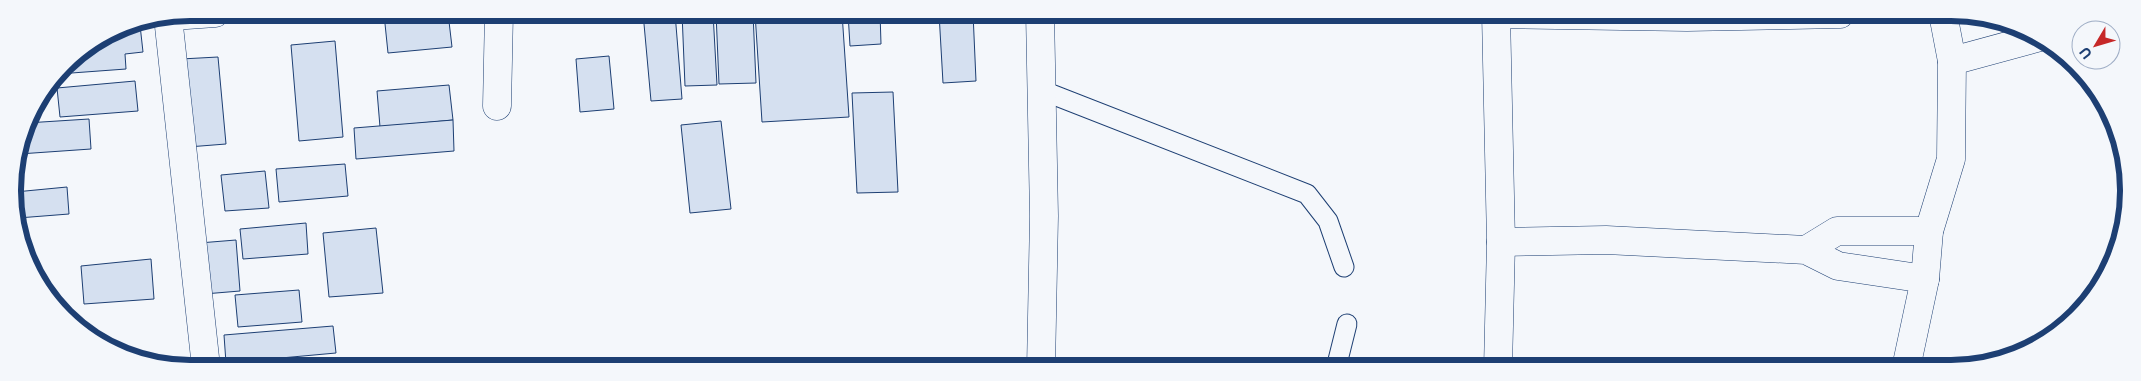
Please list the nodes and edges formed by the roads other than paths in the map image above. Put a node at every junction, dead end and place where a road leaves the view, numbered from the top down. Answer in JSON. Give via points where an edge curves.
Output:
{"nodes":[{"id":1,"x":499,"y":21,"type":"edge"},
{"id":2,"x":1040,"y":21,"type":"edge"},
{"id":3,"x":1496,"y":22,"type":"edge"},
{"id":4,"x":1938,"y":22,"type":"edge"},
{"id":5,"x":169,"y":23,"type":"edge"},
{"id":6,"x":2028,"y":40,"type":"edge"},
{"id":7,"x":1952,"y":61,"type":"junction"},
{"id":8,"x":1041,"y":90,"type":"junction"},
{"id":9,"x":497,"y":106,"type":"dead end"},
{"id":10,"x":1929,"y":231,"type":"junction"},
{"id":11,"x":1501,"y":242,"type":"junction"},
{"id":12,"x":1806,"y":250,"type":"junction"},
{"id":13,"x":1344,"y":267,"type":"dead end"},
{"id":14,"x":1925,"y":279,"type":"junction"},
{"id":15,"x":1347,"y":324,"type":"dead end"},
{"id":16,"x":205,"y":359,"type":"edge"},
{"id":17,"x":1041,"y":359,"type":"edge"},
{"id":18,"x":1338,"y":359,"type":"edge"},
{"id":19,"x":1498,"y":359,"type":"edge"},
{"id":20,"x":1908,"y":359,"type":"edge"}],
"edges":[{"from":1,"to":9,"type":"main road"},
{"from":2,"to":8,"type":"main road"},
{"from":3,"to":11,"type":"main road"},
{"from":4,"to":7,"type":"main road"},
{"from":5,"to":16,"type":"main road"},
{"from":6,"to":7,"type":"main road"},
{"from":7,"to":10,"type":"main road","via":[[1951,159]]},
{"from":8,"to":13,"type":"lane","via":[[1307,194],[1328,221]]},
{"from":8,"to":17,"type":"main road","via":[[1044,216]]},
{"from":10,"to":12,"type":"main road","via":[[1837,231]]},
{"from":10,"to":14,"type":"main road"},
{"from":11,"to":12,"type":"main road","via":[[1606,240]]},
{"from":11,"to":19,"type":"main road"},
{"from":12,"to":14,"type":"main road","via":[[1838,266]]},
{"from":14,"to":20,"type":"main road"},
{"from":15,"to":18,"type":"lane"}]}
